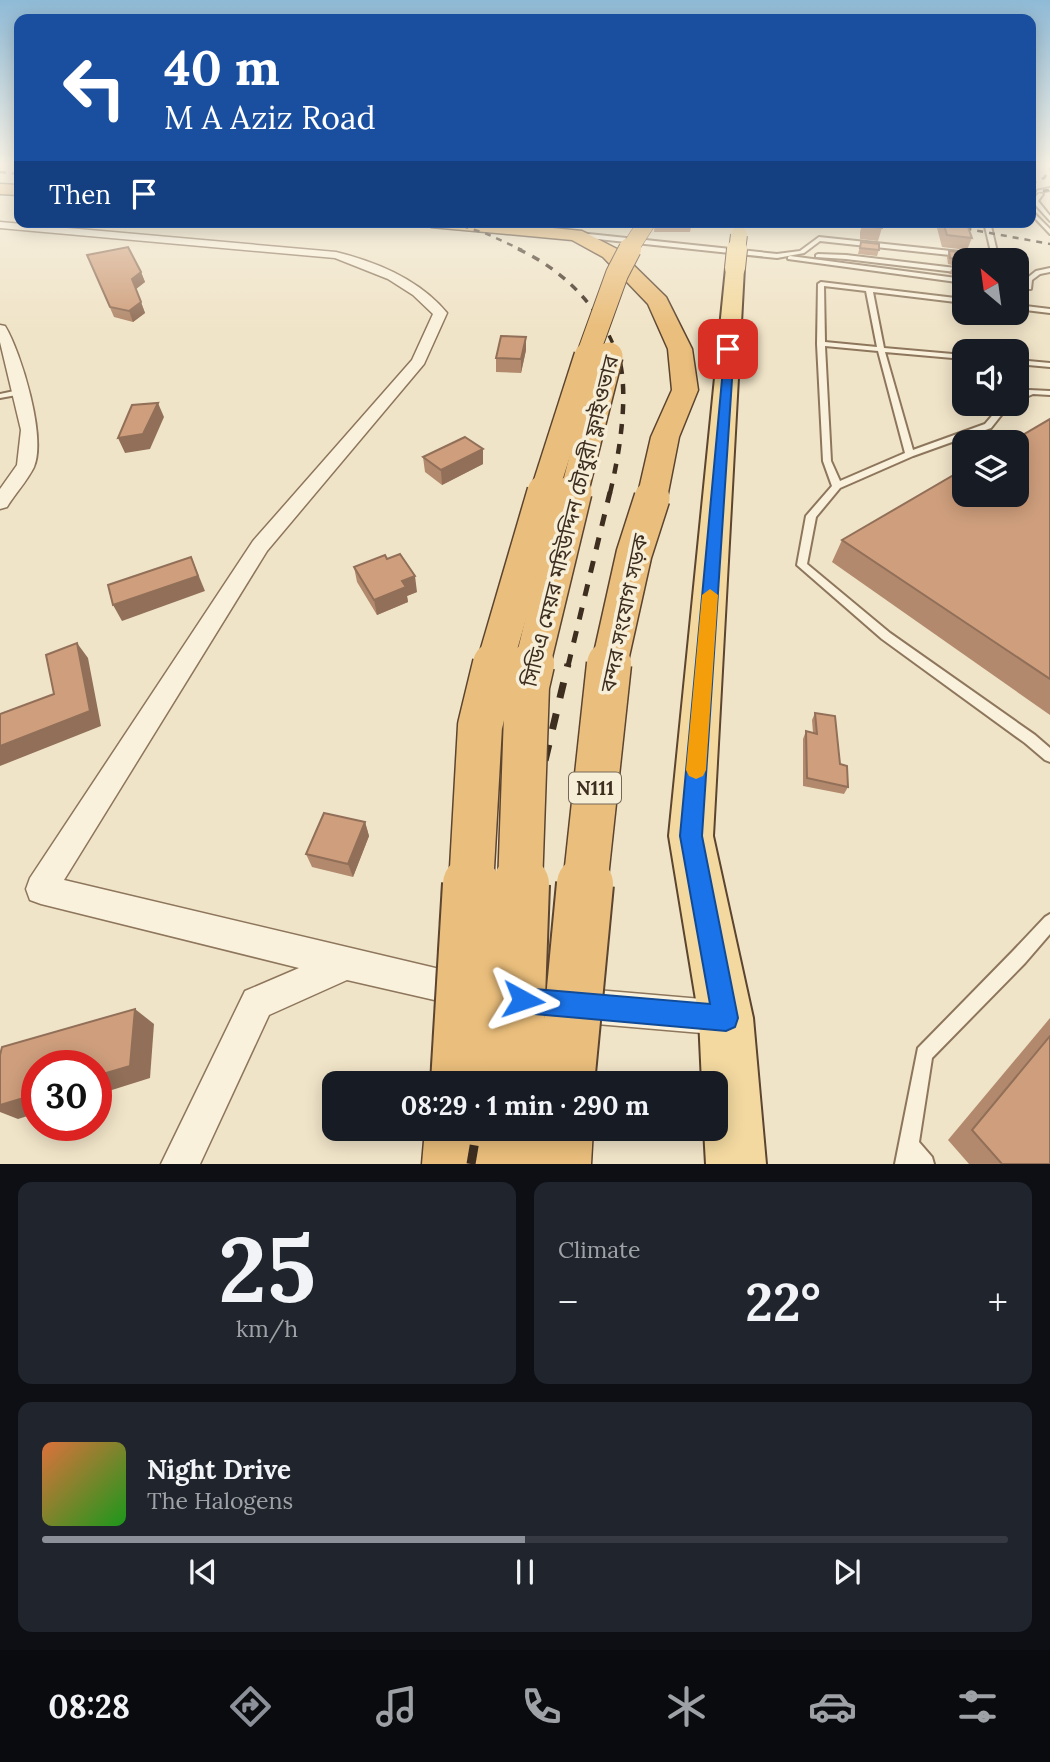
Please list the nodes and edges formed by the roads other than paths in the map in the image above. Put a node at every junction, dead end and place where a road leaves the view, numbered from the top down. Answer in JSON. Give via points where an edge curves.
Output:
{"nodes":[{"id":1,"x":34,"y":228,"type":"edge"},
{"id":2,"x":498,"y":228,"type":"edge"},
{"id":3,"x":642,"y":228,"type":"edge"},
{"id":4,"x":660,"y":228,"type":"edge"},
{"id":5,"x":988,"y":228,"type":"edge"},
{"id":6,"x":576,"y":235,"type":"junction"},
{"id":7,"x":817,"y":241,"type":"junction"},
{"id":8,"x":738,"y":242,"type":"edge"},
{"id":9,"x":807,"y":248,"type":"junction"},
{"id":10,"x":993,"y":248,"type":"edge"},
{"id":11,"x":952,"y":255,"type":"edge"},
{"id":12,"x":777,"y":256,"type":"junction"},
{"id":13,"x":952,"y":258,"type":"edge"},
{"id":14,"x":952,"y":264,"type":"edge"},
{"id":15,"x":1050,"y":270,"type":"edge"},
{"id":16,"x":952,"y":275,"type":"edge"},
{"id":17,"x":1029,"y":280,"type":"edge"},
{"id":18,"x":869,"y":290,"type":"junction"},
{"id":19,"x":952,"y":300,"type":"edge"},
{"id":20,"x":1029,"y":308,"type":"edge"},
{"id":21,"x":1050,"y":311,"type":"edge"},
{"id":22,"x":0,"y":329,"type":"edge"},
{"id":23,"x":821,"y":344,"type":"junction"},
{"id":24,"x":881,"y":349,"type":"junction"},
{"id":25,"x":952,"y":356,"type":"edge"},
{"id":26,"x":1029,"y":363,"type":"edge"},
{"id":27,"x":1050,"y":365,"type":"edge"},
{"id":28,"x":19,"y":392,"type":"junction"},
{"id":29,"x":1029,"y":393,"type":"edge"},
{"id":30,"x":1050,"y":393,"type":"edge"},
{"id":31,"x":0,"y":396,"type":"edge"},
{"id":32,"x":996,"y":416,"type":"edge"},
{"id":33,"x":910,"y":454,"type":"junction"},
{"id":34,"x":837,"y":485,"type":"junction"},
{"id":35,"x":0,"y":503,"type":"edge"},
{"id":36,"x":1050,"y":757,"type":"edge"},
{"id":37,"x":1050,"y":922,"type":"edge"},
{"id":38,"x":347,"y":964,"type":"junction"},
{"id":39,"x":726,"y":1018,"type":"junction"},
{"id":40,"x":460,"y":1071,"type":"edge"},
{"id":41,"x":514,"y":1071,"type":"edge"},
{"id":42,"x":567,"y":1071,"type":"edge"},
{"id":43,"x":455,"y":1141,"type":"edge"},
{"id":44,"x":513,"y":1141,"type":"edge"},
{"id":45,"x":561,"y":1141,"type":"edge"},
{"id":46,"x":909,"y":1144,"type":"junction"},
{"id":47,"x":180,"y":1164,"type":"edge"},
{"id":48,"x":453,"y":1164,"type":"edge"},
{"id":49,"x":512,"y":1164,"type":"edge"},
{"id":50,"x":559,"y":1164,"type":"edge"},
{"id":51,"x":736,"y":1164,"type":"edge"},
{"id":52,"x":904,"y":1164,"type":"edge"},
{"id":53,"x":925,"y":1164,"type":"edge"}],
"edges":[{"from":1,"to":38,"type":"street","via":[[336,255],[360,261],[421,292],[440,313],[418,361],[260,546],[41,889]]},
{"from":2,"to":6,"type":"highway","name":"বন্দর সংযোগ সড়ক","number":"N111"},
{"from":3,"to":40,"type":"highway","bridge":true,"via":[[617,274],[572,400],[480,726]]},
{"from":4,"to":41,"type":"highway","name":"সিডিএ মেয়র মহিউদ্দিন চৌধুরী ফ্লাইওভার","bridge":true,"via":[[645,247],[624,300],[527,686]]},
{"from":5,"to":10,"type":"lane"},
{"from":6,"to":12,"type":"lane","name":"বন্দর সংযোগ সড়ক"},
{"from":6,"to":42,"type":"highway","name":"বন্দর সংযোগ সড়ক","number":"N111","bridge":true,"via":[[610,253],[658,302],[680,349],[685,390],[665,437],[610,655]]},
{"from":7,"to":9,"type":"lane","name":"বন্দর সংযোগ সড়ক"},
{"from":7,"to":11,"type":"lane"},
{"from":7,"to":13,"type":"lane"},
{"from":8,"to":39,"type":"main road","via":[[691,836]]},
{"from":9,"to":12,"type":"lane","name":"বন্দর সংযোগ সড়ক"},
{"from":9,"to":14,"type":"lane"},
{"from":12,"to":16,"type":"lane"},
{"from":15,"to":17,"type":"lane"},
{"from":18,"to":19,"type":"lane"},
{"from":18,"to":23,"type":"lane","via":[[821,284]]},
{"from":18,"to":24,"type":"lane"},
{"from":20,"to":21,"type":"lane"},
{"from":22,"to":28,"type":"street"},
{"from":23,"to":24,"type":"lane"},
{"from":23,"to":34,"type":"lane","via":[[827,461]]},
{"from":24,"to":25,"type":"lane"},
{"from":24,"to":33,"type":"lane"},
{"from":26,"to":27,"type":"lane"},
{"from":28,"to":31,"type":"lane"},
{"from":28,"to":35,"type":"street","via":[[29,430],[26,465]]},
{"from":29,"to":30,"type":"lane"},
{"from":32,"to":33,"type":"lane","via":[[988,426]]},
{"from":33,"to":34,"type":"lane"},
{"from":34,"to":36,"type":"lane","via":[[811,516],[802,565],[886,636]]},
{"from":37,"to":46,"type":"lane","via":[[924,1054]]},
{"from":38,"to":39,"type":"street","via":[[498,998]]},
{"from":38,"to":47,"type":"street","via":[[257,1003]]},
{"from":39,"to":51,"type":"main road"},
{"from":43,"to":48,"type":"highway"},
{"from":44,"to":49,"type":"highway"},
{"from":45,"to":50,"type":"highway"},
{"from":46,"to":52,"type":"lane"},
{"from":46,"to":53,"type":"lane"}]}
